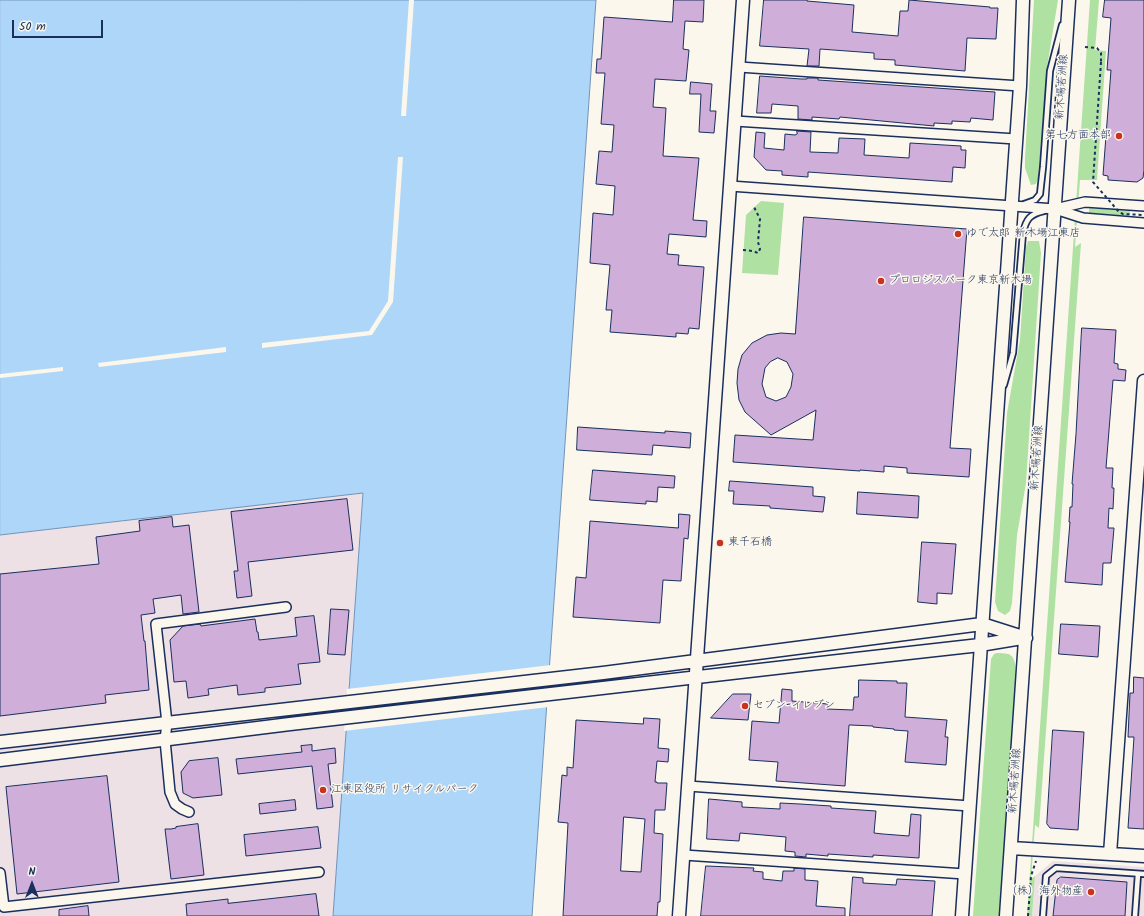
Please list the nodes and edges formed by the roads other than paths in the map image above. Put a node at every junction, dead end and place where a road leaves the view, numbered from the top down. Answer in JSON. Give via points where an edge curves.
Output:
{"nodes":[{"id":1,"x":743,"y":0,"type":"edge"},
{"id":2,"x":1023,"y":0,"type":"edge"},
{"id":3,"x":1069,"y":0,"type":"edge"},
{"id":4,"x":739,"y":67,"type":"junction"},
{"id":5,"x":1020,"y":86,"type":"junction"},
{"id":6,"x":735,"y":121,"type":"junction"},
{"id":7,"x":1016,"y":139,"type":"junction"},
{"id":8,"x":730,"y":186,"type":"junction"},
{"id":9,"x":1011,"y":206,"type":"junction"},
{"id":10,"x":1144,"y":206,"type":"edge"},
{"id":11,"x":1055,"y":209,"type":"junction"},
{"id":12,"x":1144,"y":223,"type":"edge"},
{"id":13,"x":1144,"y":381,"type":"edge"},
{"id":14,"x":998,"y":406,"type":"junction"},
{"id":15,"x":286,"y":607,"type":"dead end"},
{"id":16,"x":982,"y":624,"type":"junction"},
{"id":17,"x":1026,"y":638,"type":"junction"},
{"id":18,"x":980,"y":645,"type":"junction"},
{"id":19,"x":697,"y":660,"type":"junction"},
{"id":20,"x":696,"y":677,"type":"junction"},
{"id":21,"x":167,"y":722,"type":"junction"},
{"id":22,"x":165,"y":740,"type":"junction"},
{"id":23,"x":0,"y":742,"type":"edge"},
{"id":24,"x":0,"y":760,"type":"edge"},
{"id":25,"x":688,"y":786,"type":"junction"},
{"id":26,"x":970,"y":806,"type":"junction"},
{"id":27,"x":190,"y":812,"type":"dead end"},
{"id":28,"x":1011,"y":848,"type":"junction"},
{"id":29,"x":1110,"y":854,"type":"junction"},
{"id":30,"x":684,"y":855,"type":"junction"},
{"id":31,"x":1144,"y":856,"type":"edge"},
{"id":32,"x":319,"y":872,"type":"dead end"},
{"id":33,"x":0,"y":873,"type":"edge"},
{"id":34,"x":965,"y":874,"type":"junction"},
{"id":35,"x":1141,"y":874,"type":"edge"},
{"id":36,"x":679,"y":916,"type":"edge"},
{"id":37,"x":962,"y":916,"type":"edge"},
{"id":38,"x":1006,"y":916,"type":"edge"},
{"id":39,"x":1043,"y":916,"type":"edge"},
{"id":40,"x":1135,"y":916,"type":"edge"}],
"edges":[{"from":1,"to":4,"type":"street"},
{"from":2,"to":5,"type":"street"},
{"from":3,"to":9,"type":"lane","via":[[1050,71],[1040,194],[1030,203]]},
{"from":3,"to":11,"type":"street","name":"新木場若洲線"},
{"from":4,"to":5,"type":"street"},
{"from":4,"to":6,"type":"street"},
{"from":5,"to":7,"type":"street"},
{"from":6,"to":7,"type":"street"},
{"from":6,"to":8,"type":"street"},
{"from":7,"to":9,"type":"street"},
{"from":8,"to":9,"type":"street"},
{"from":8,"to":19,"type":"street"},
{"from":9,"to":11,"type":"street"},
{"from":9,"to":14,"type":"street"},
{"from":10,"to":11,"type":"street","via":[[1085,202]]},
{"from":11,"to":12,"type":"street","via":[[1083,218]]},
{"from":11,"to":14,"type":"lane","via":[[1034,213],[1025,224],[1013,353]]},
{"from":11,"to":17,"type":"street","name":"新木場若洲線"},
{"from":13,"to":29,"type":"street"},
{"from":14,"to":16,"type":"street"},
{"from":15,"to":21,"type":"street","via":[[156,624]]},
{"from":16,"to":17,"type":"street"},
{"from":16,"to":18,"type":"street"},
{"from":16,"to":19,"type":"street"},
{"from":17,"to":18,"type":"street"},
{"from":17,"to":28,"type":"street","name":"新木場若洲線"},
{"from":18,"to":20,"type":"street"},
{"from":18,"to":26,"type":"street"},
{"from":19,"to":20,"type":"street"},
{"from":19,"to":21,"type":"street"},
{"from":20,"to":22,"type":"street"},
{"from":20,"to":25,"type":"street"},
{"from":21,"to":22,"type":"street"},
{"from":21,"to":23,"type":"street"},
{"from":22,"to":24,"type":"street"},
{"from":22,"to":27,"type":"street","via":[[170,792],[175,804]]},
{"from":25,"to":26,"type":"street"},
{"from":25,"to":30,"type":"street"},
{"from":26,"to":34,"type":"street"},
{"from":28,"to":29,"type":"street"},
{"from":28,"to":38,"type":"street","name":"新木場若洲線"},
{"from":29,"to":31,"type":"street"},
{"from":30,"to":34,"type":"street"},
{"from":30,"to":36,"type":"street"},
{"from":32,"to":33,"type":"street","via":[[4,907]]},
{"from":34,"to":37,"type":"street"},
{"from":35,"to":39,"type":"lane","via":[[1056,868],[1046,876]]},
{"from":35,"to":40,"type":"lane"}]}
